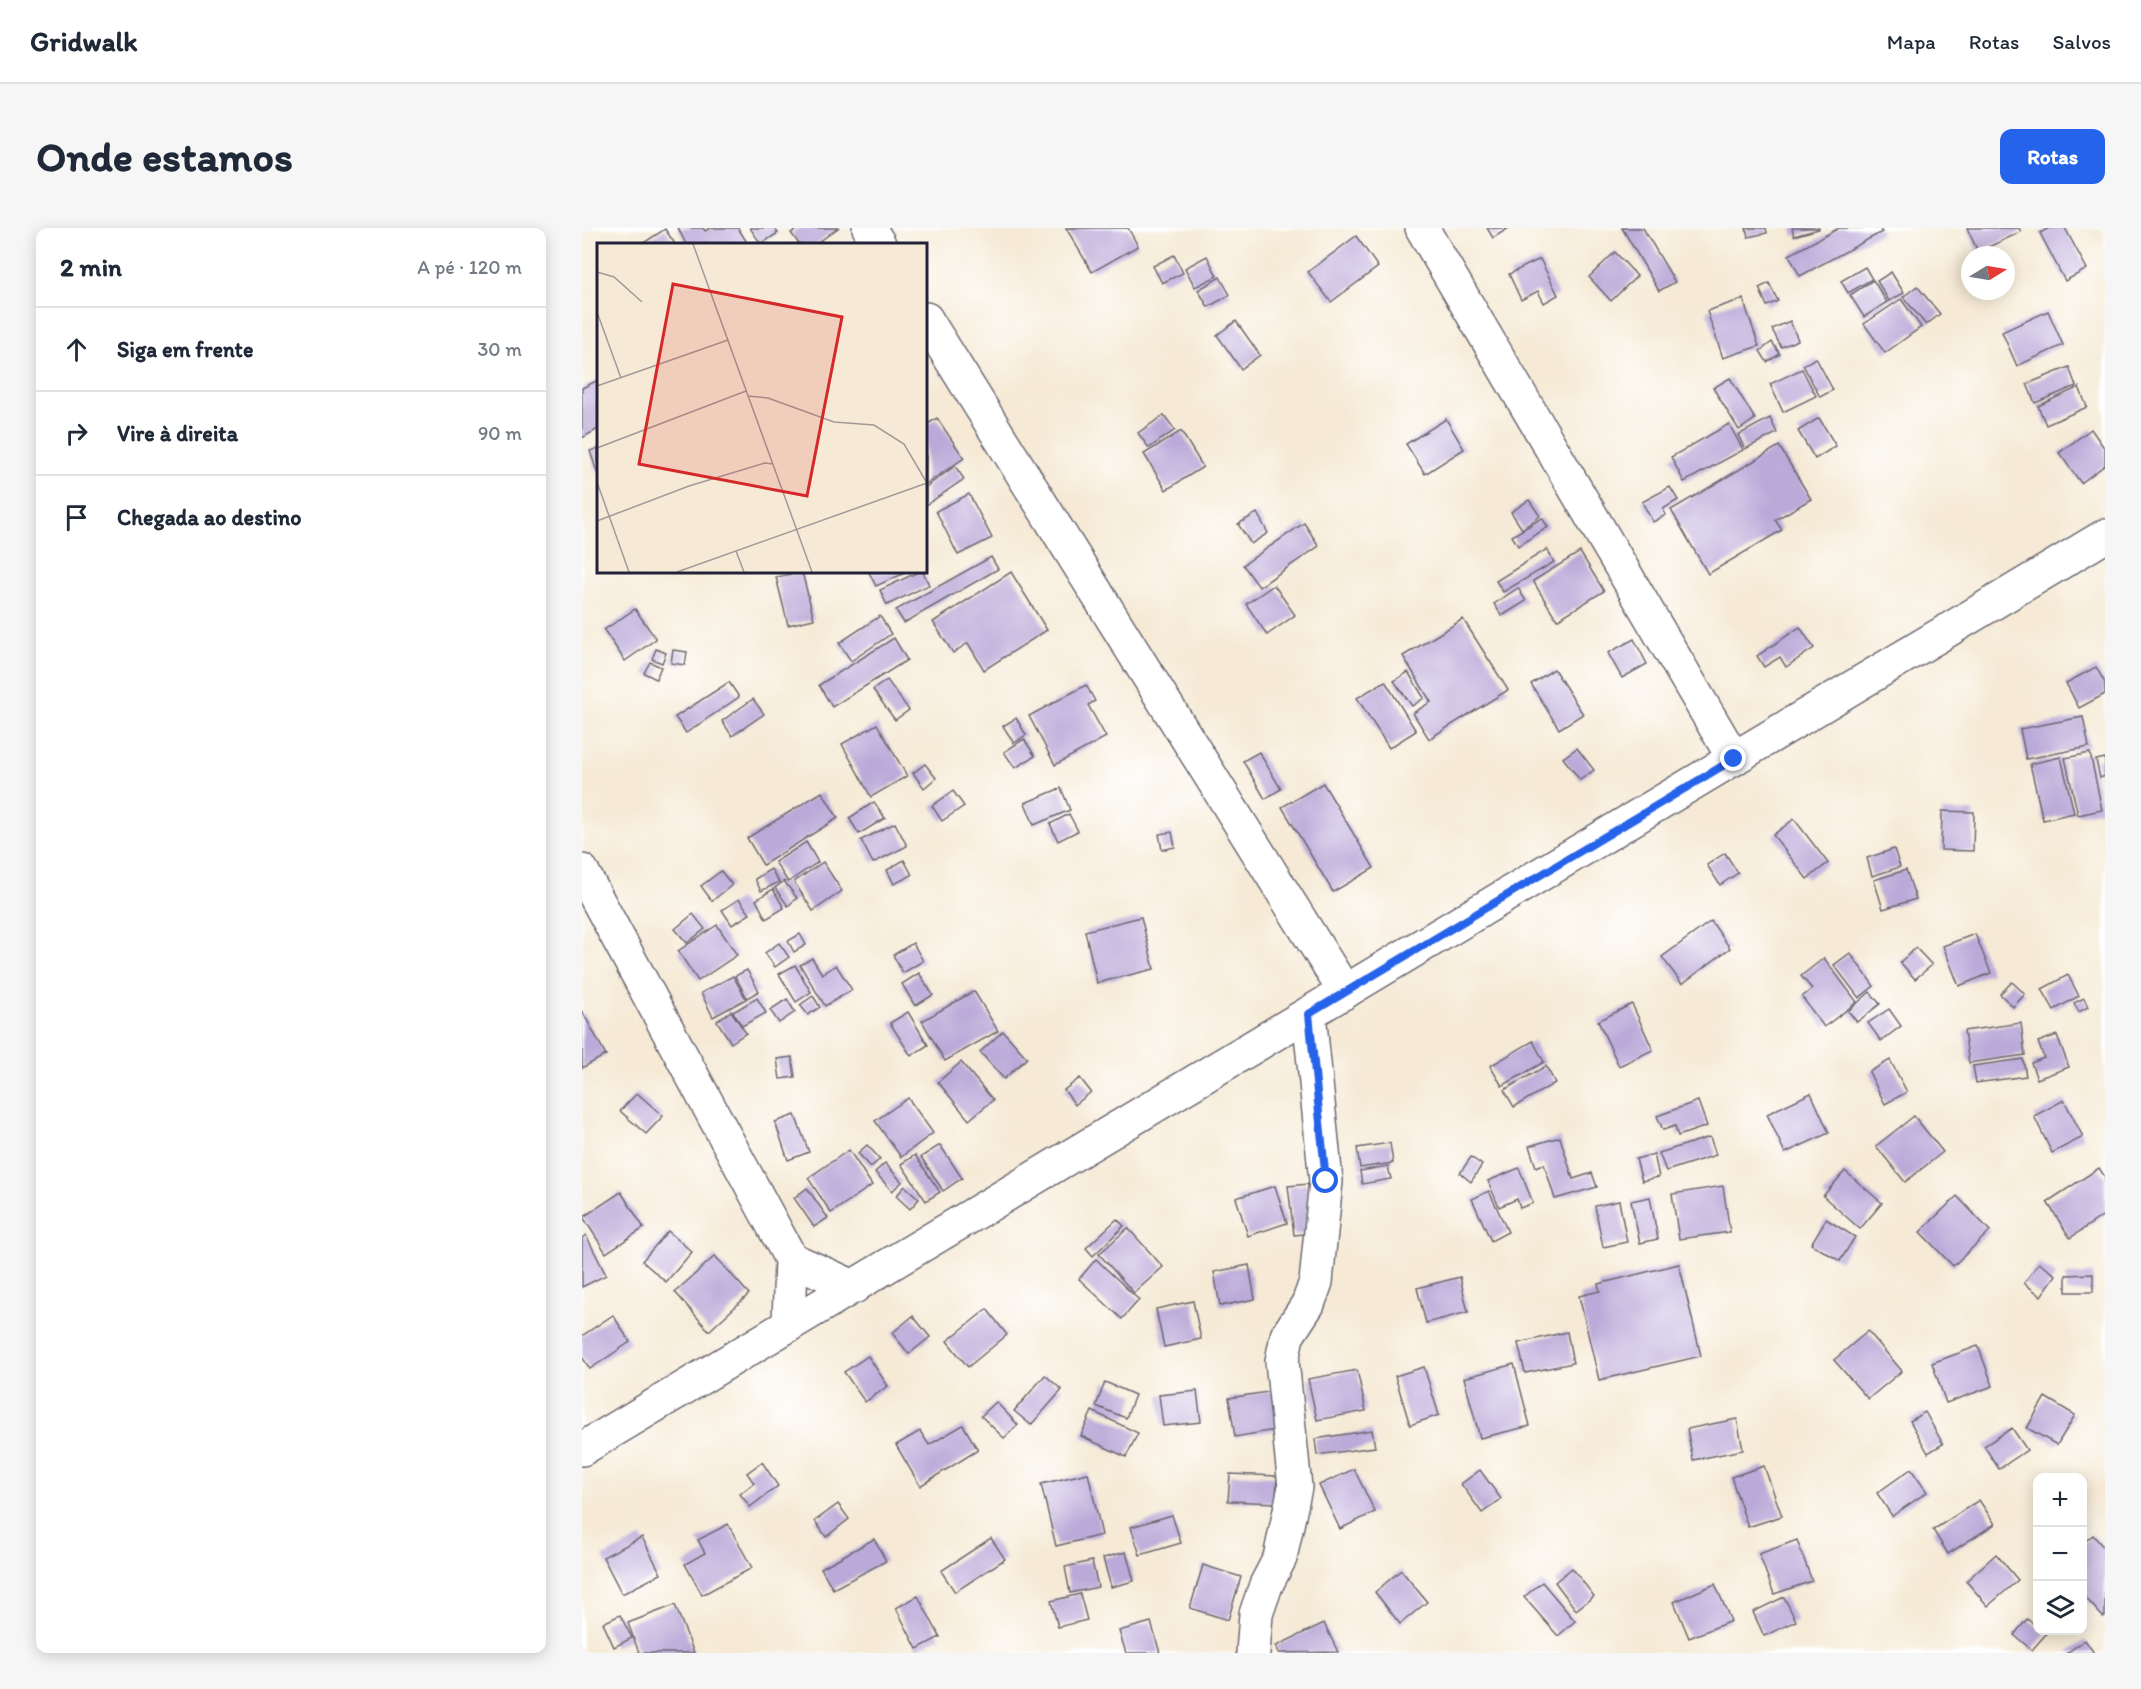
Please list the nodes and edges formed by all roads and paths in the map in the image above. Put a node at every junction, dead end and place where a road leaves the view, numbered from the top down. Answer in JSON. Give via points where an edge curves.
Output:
{"nodes":[{"id":1,"x":869,"y":228,"type":"edge"},
{"id":2,"x":1422,"y":228,"type":"edge"},
{"id":3,"x":878,"y":243,"type":"edge"},
{"id":4,"x":927,"y":321,"type":"edge"},
{"id":5,"x":2105,"y":536,"type":"edge"},
{"id":6,"x":1734,"y":759,"type":"junction"},
{"id":7,"x":582,"y":871,"type":"edge"},
{"id":8,"x":1345,"y":992,"type":"junction"},
{"id":9,"x":1309,"y":1014,"type":"junction"},
{"id":10,"x":791,"y":1260,"type":"junction"},
{"id":11,"x":854,"y":1287,"type":"junction"},
{"id":12,"x":789,"y":1325,"type":"junction"},
{"id":13,"x":582,"y":1449,"type":"edge"},
{"id":14,"x":1253,"y":1653,"type":"edge"}],
"edges":[{"from":1,"to":3,"type":"street"},
{"from":2,"to":6,"type":"street"},
{"from":4,"to":8,"type":"street"},
{"from":5,"to":6,"type":"street"},
{"from":6,"to":8,"type":"street"},
{"from":7,"to":10,"type":"street"},
{"from":8,"to":9,"type":"street"},
{"from":9,"to":11,"type":"street"},
{"from":9,"to":14,"type":"street","via":[[1326,1181],[1316,1282],[1308,1304],[1287,1336],[1282,1361],[1295,1487],[1280,1558],[1257,1614]]},
{"from":10,"to":11,"type":"street"},
{"from":10,"to":12,"type":"street"},
{"from":11,"to":12,"type":"street"},
{"from":12,"to":13,"type":"street"}]}
